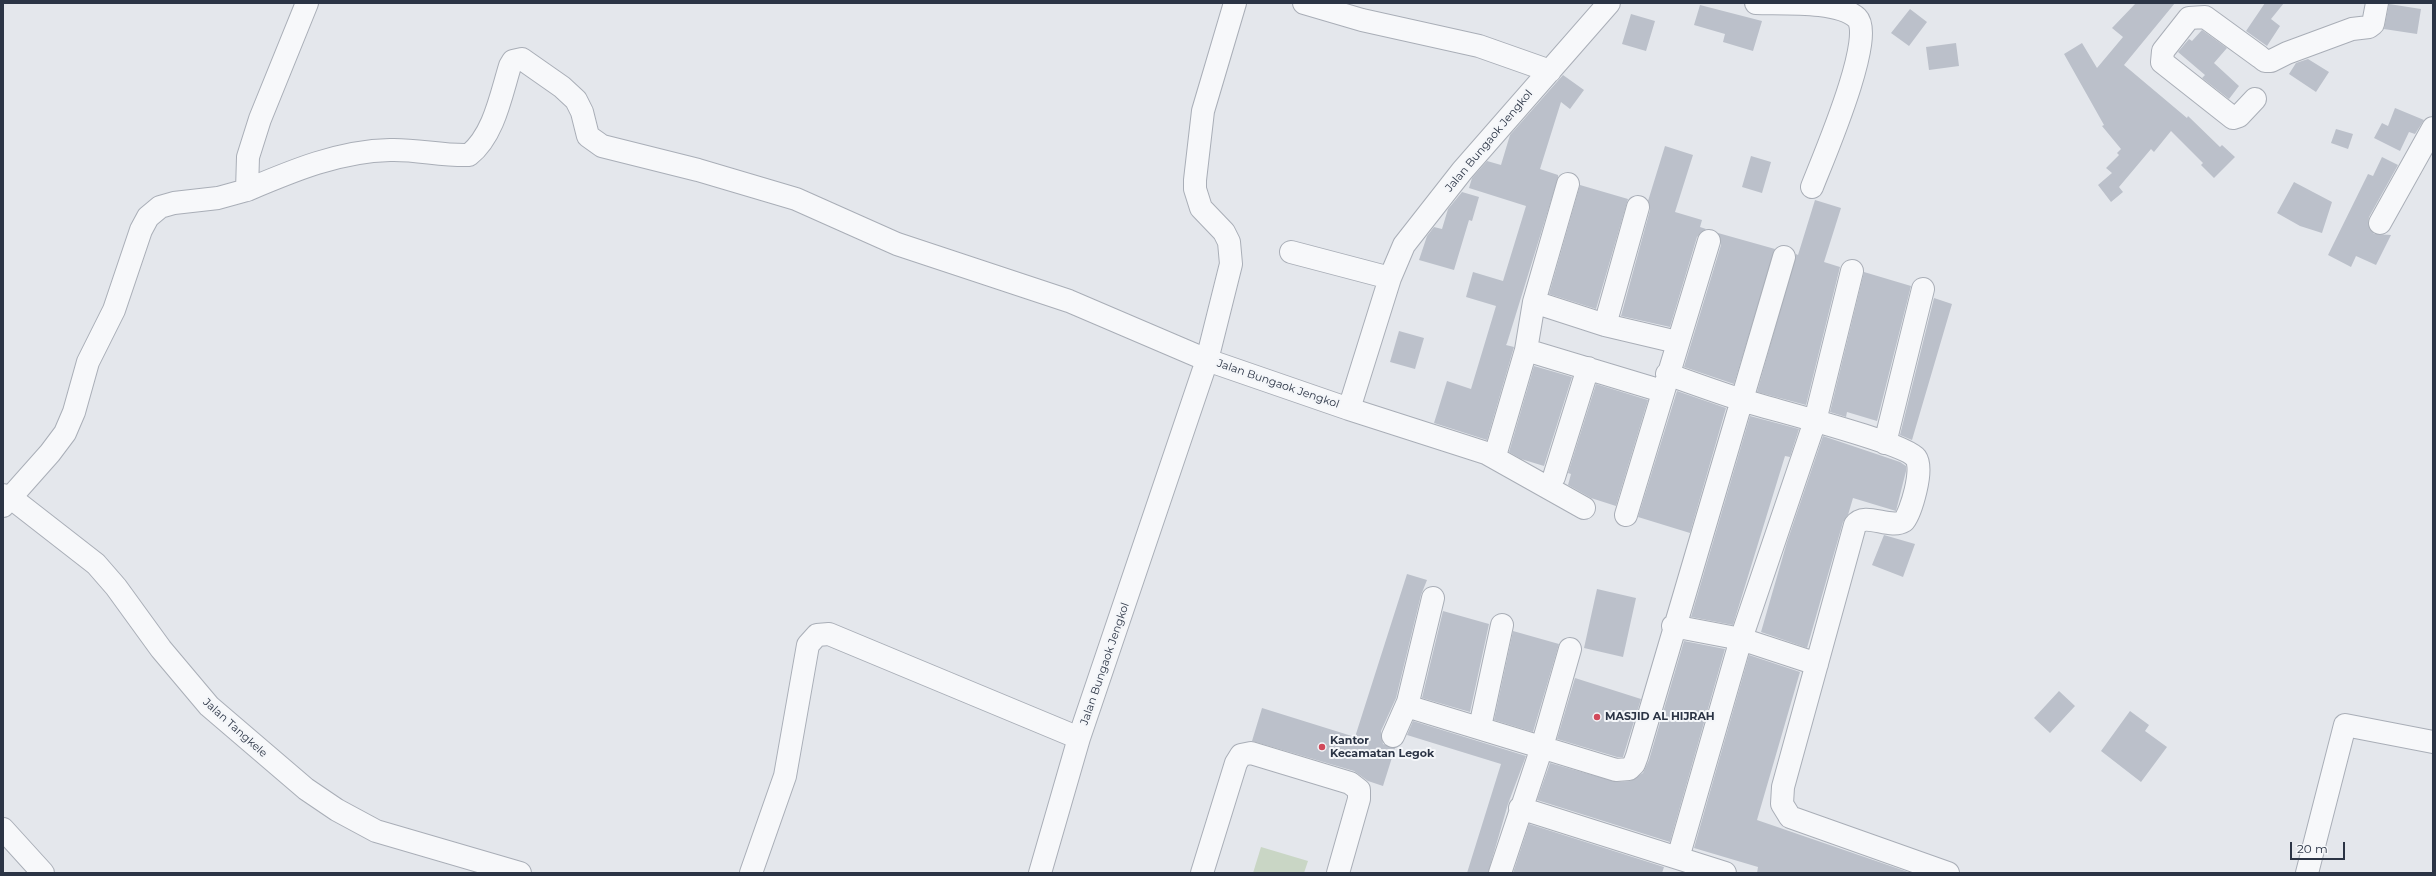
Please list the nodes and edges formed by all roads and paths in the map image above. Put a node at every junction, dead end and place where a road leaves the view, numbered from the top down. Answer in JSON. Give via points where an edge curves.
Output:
{"nodes":[{"id":1,"x":307,"y":3,"type":"edge"},
{"id":2,"x":1235,"y":3,"type":"edge"},
{"id":3,"x":1304,"y":3,"type":"edge"},
{"id":4,"x":1609,"y":3,"type":"edge"},
{"id":5,"x":1756,"y":3,"type":"edge"},
{"id":6,"x":2377,"y":3,"type":"edge"},
{"id":7,"x":1550,"y":71,"type":"junction"},
{"id":8,"x":2255,"y":99,"type":"dead end"},
{"id":9,"x":2433,"y":128,"type":"edge"},
{"id":10,"x":1568,"y":184,"type":"dead end"},
{"id":11,"x":1812,"y":186,"type":"dead end"},
{"id":12,"x":246,"y":190,"type":"junction"},
{"id":13,"x":1638,"y":207,"type":"dead end"},
{"id":14,"x":2380,"y":223,"type":"dead end"},
{"id":15,"x":1709,"y":241,"type":"dead end"},
{"id":16,"x":1291,"y":252,"type":"dead end"},
{"id":17,"x":1784,"y":257,"type":"dead end"},
{"id":18,"x":1852,"y":271,"type":"dead end"},
{"id":19,"x":1390,"y":278,"type":"junction"},
{"id":20,"x":1923,"y":289,"type":"dead end"},
{"id":21,"x":1534,"y":302,"type":"junction"},
{"id":22,"x":1605,"y":325,"type":"junction"},
{"id":23,"x":1677,"y":342,"type":"junction"},
{"id":24,"x":1526,"y":350,"type":"junction"},
{"id":25,"x":1207,"y":360,"type":"junction"},
{"id":26,"x":1588,"y":368,"type":"junction"},
{"id":27,"x":1665,"y":382,"type":"junction"},
{"id":28,"x":1742,"y":400,"type":"junction"},
{"id":29,"x":1349,"y":409,"type":"junction"},
{"id":30,"x":1815,"y":421,"type":"junction"},
{"id":31,"x":1885,"y":443,"type":"junction"},
{"id":32,"x":1497,"y":449,"type":"dead end"},
{"id":33,"x":1554,"y":477,"type":"dead end"},
{"id":34,"x":5,"y":499,"type":"edge"},
{"id":35,"x":1584,"y":508,"type":"dead end"},
{"id":36,"x":1626,"y":515,"type":"dead end"},
{"id":37,"x":1433,"y":598,"type":"dead end"},
{"id":38,"x":1502,"y":625,"type":"dead end"},
{"id":39,"x":1673,"y":626,"type":"junction"},
{"id":40,"x":1741,"y":639,"type":"junction"},
{"id":41,"x":1570,"y":649,"type":"dead end"},
{"id":42,"x":1817,"y":664,"type":"junction"},
{"id":43,"x":1408,"y":702,"type":"junction"},
{"id":44,"x":1480,"y":727,"type":"junction"},
{"id":45,"x":1393,"y":736,"type":"dead end"},
{"id":46,"x":1079,"y":738,"type":"junction"},
{"id":47,"x":2433,"y":742,"type":"edge"},
{"id":48,"x":1542,"y":747,"type":"junction"},
{"id":49,"x":1520,"y":808,"type":"junction"},
{"id":50,"x":3,"y":829,"type":"edge"},
{"id":51,"x":1678,"y":858,"type":"junction"},
{"id":52,"x":43,"y":873,"type":"edge"},
{"id":53,"x":520,"y":873,"type":"edge"},
{"id":54,"x":751,"y":873,"type":"edge"},
{"id":55,"x":1040,"y":873,"type":"edge"},
{"id":56,"x":1202,"y":873,"type":"edge"},
{"id":57,"x":1338,"y":873,"type":"edge"},
{"id":58,"x":1500,"y":873,"type":"edge"},
{"id":59,"x":1725,"y":873,"type":"edge"},
{"id":60,"x":1948,"y":873,"type":"edge"},
{"id":61,"x":2307,"y":873,"type":"edge"}],
"edges":[{"from":1,"to":12,"type":"street","via":[[260,119],[248,157]]},
{"from":2,"to":25,"type":"street","via":[[1203,111],[1196,166],[1195,189],[1201,208],[1224,232],[1231,252],[1231,264]]},
{"from":3,"to":7,"type":"street","via":[[1362,20],[1479,46]]},
{"from":4,"to":7,"type":"street","name":"Jalan Bungaok Jengkol"},
{"from":5,"to":11,"type":"street","via":[[1836,7],[1857,18],[1861,25],[1861,45],[1843,108]]},
{"from":6,"to":8,"type":"street","via":[[2373,24],[2369,27],[2352,29],[2271,61],[2260,58],[2205,17],[2189,18],[2163,51],[2162,62],[2233,118],[2239,116]]},
{"from":7,"to":19,"type":"street","name":"Jalan Bungaok Jengkol","via":[[1462,171],[1404,245]]},
{"from":9,"to":14,"type":"street"},
{"from":10,"to":21,"type":"street"},
{"from":12,"to":25,"type":"street","via":[[307,165],[349,154],[388,150],[469,155],[479,147],[488,132],[510,66],[514,61],[522,59],[576,100],[588,136],[602,146],[698,170],[796,200],[897,244],[1069,301]]},
{"from":12,"to":34,"type":"street","via":[[218,198],[174,203],[160,207],[148,217],[141,230],[114,310],[88,362],[74,412],[65,433]]},
{"from":13,"to":22,"type":"street"},
{"from":15,"to":23,"type":"street"},
{"from":16,"to":19,"type":"street"},
{"from":17,"to":28,"type":"street"},
{"from":18,"to":30,"type":"street"},
{"from":19,"to":29,"type":"street","name":"Jalan Bungaok Jengkol"},
{"from":20,"to":31,"type":"street"},
{"from":21,"to":22,"type":"street"},
{"from":21,"to":24,"type":"street"},
{"from":22,"to":23,"type":"street"},
{"from":23,"to":27,"type":"street"},
{"from":24,"to":26,"type":"street"},
{"from":24,"to":32,"type":"street"},
{"from":25,"to":29,"type":"street","name":"Jalan Bungaok Jengkol"},
{"from":25,"to":46,"type":"street","name":"Jalan Bungaok Jengkol"},
{"from":26,"to":27,"type":"street"},
{"from":26,"to":33,"type":"street"},
{"from":27,"to":28,"type":"street"},
{"from":27,"to":36,"type":"street"},
{"from":28,"to":30,"type":"street"},
{"from":28,"to":39,"type":"street"},
{"from":29,"to":35,"type":"street","via":[[1486,453]]},
{"from":30,"to":31,"type":"street"},
{"from":30,"to":40,"type":"street"},
{"from":31,"to":42,"type":"street","via":[[1910,452],[1920,466],[1920,473],[1906,518],[1895,525],[1865,520],[1857,523]]},
{"from":34,"to":53,"type":"street","name":"Jalan Tangkele","via":[[96,564],[165,654],[209,706],[306,789],[337,810],[376,831]]},
{"from":37,"to":43,"type":"street"},
{"from":38,"to":44,"type":"street"},
{"from":39,"to":40,"type":"street"},
{"from":39,"to":48,"type":"street","via":[[1637,756],[1629,769],[1616,770]]},
{"from":40,"to":42,"type":"street"},
{"from":40,"to":51,"type":"street"},
{"from":41,"to":48,"type":"street"},
{"from":42,"to":60,"type":"street","via":[[1782,795],[1785,811],[1790,817],[1800,821]]},
{"from":43,"to":44,"type":"street","via":[[1413,708]]},
{"from":43,"to":45,"type":"street"},
{"from":44,"to":48,"type":"street"},
{"from":46,"to":54,"type":"street","via":[[829,634],[817,635],[808,645],[785,776]]},
{"from":46,"to":55,"type":"street","name":"Jalan Bungaok Jengkol"},
{"from":47,"to":61,"type":"street","via":[[2345,725]]},
{"from":48,"to":49,"type":"street"},
{"from":49,"to":51,"type":"street"},
{"from":49,"to":58,"type":"street"},
{"from":50,"to":52,"type":"street"},
{"from":51,"to":59,"type":"street"},
{"from":56,"to":57,"type":"street","via":[[1236,763],[1241,755],[1251,753],[1350,783],[1359,790],[1359,799]]}]}
